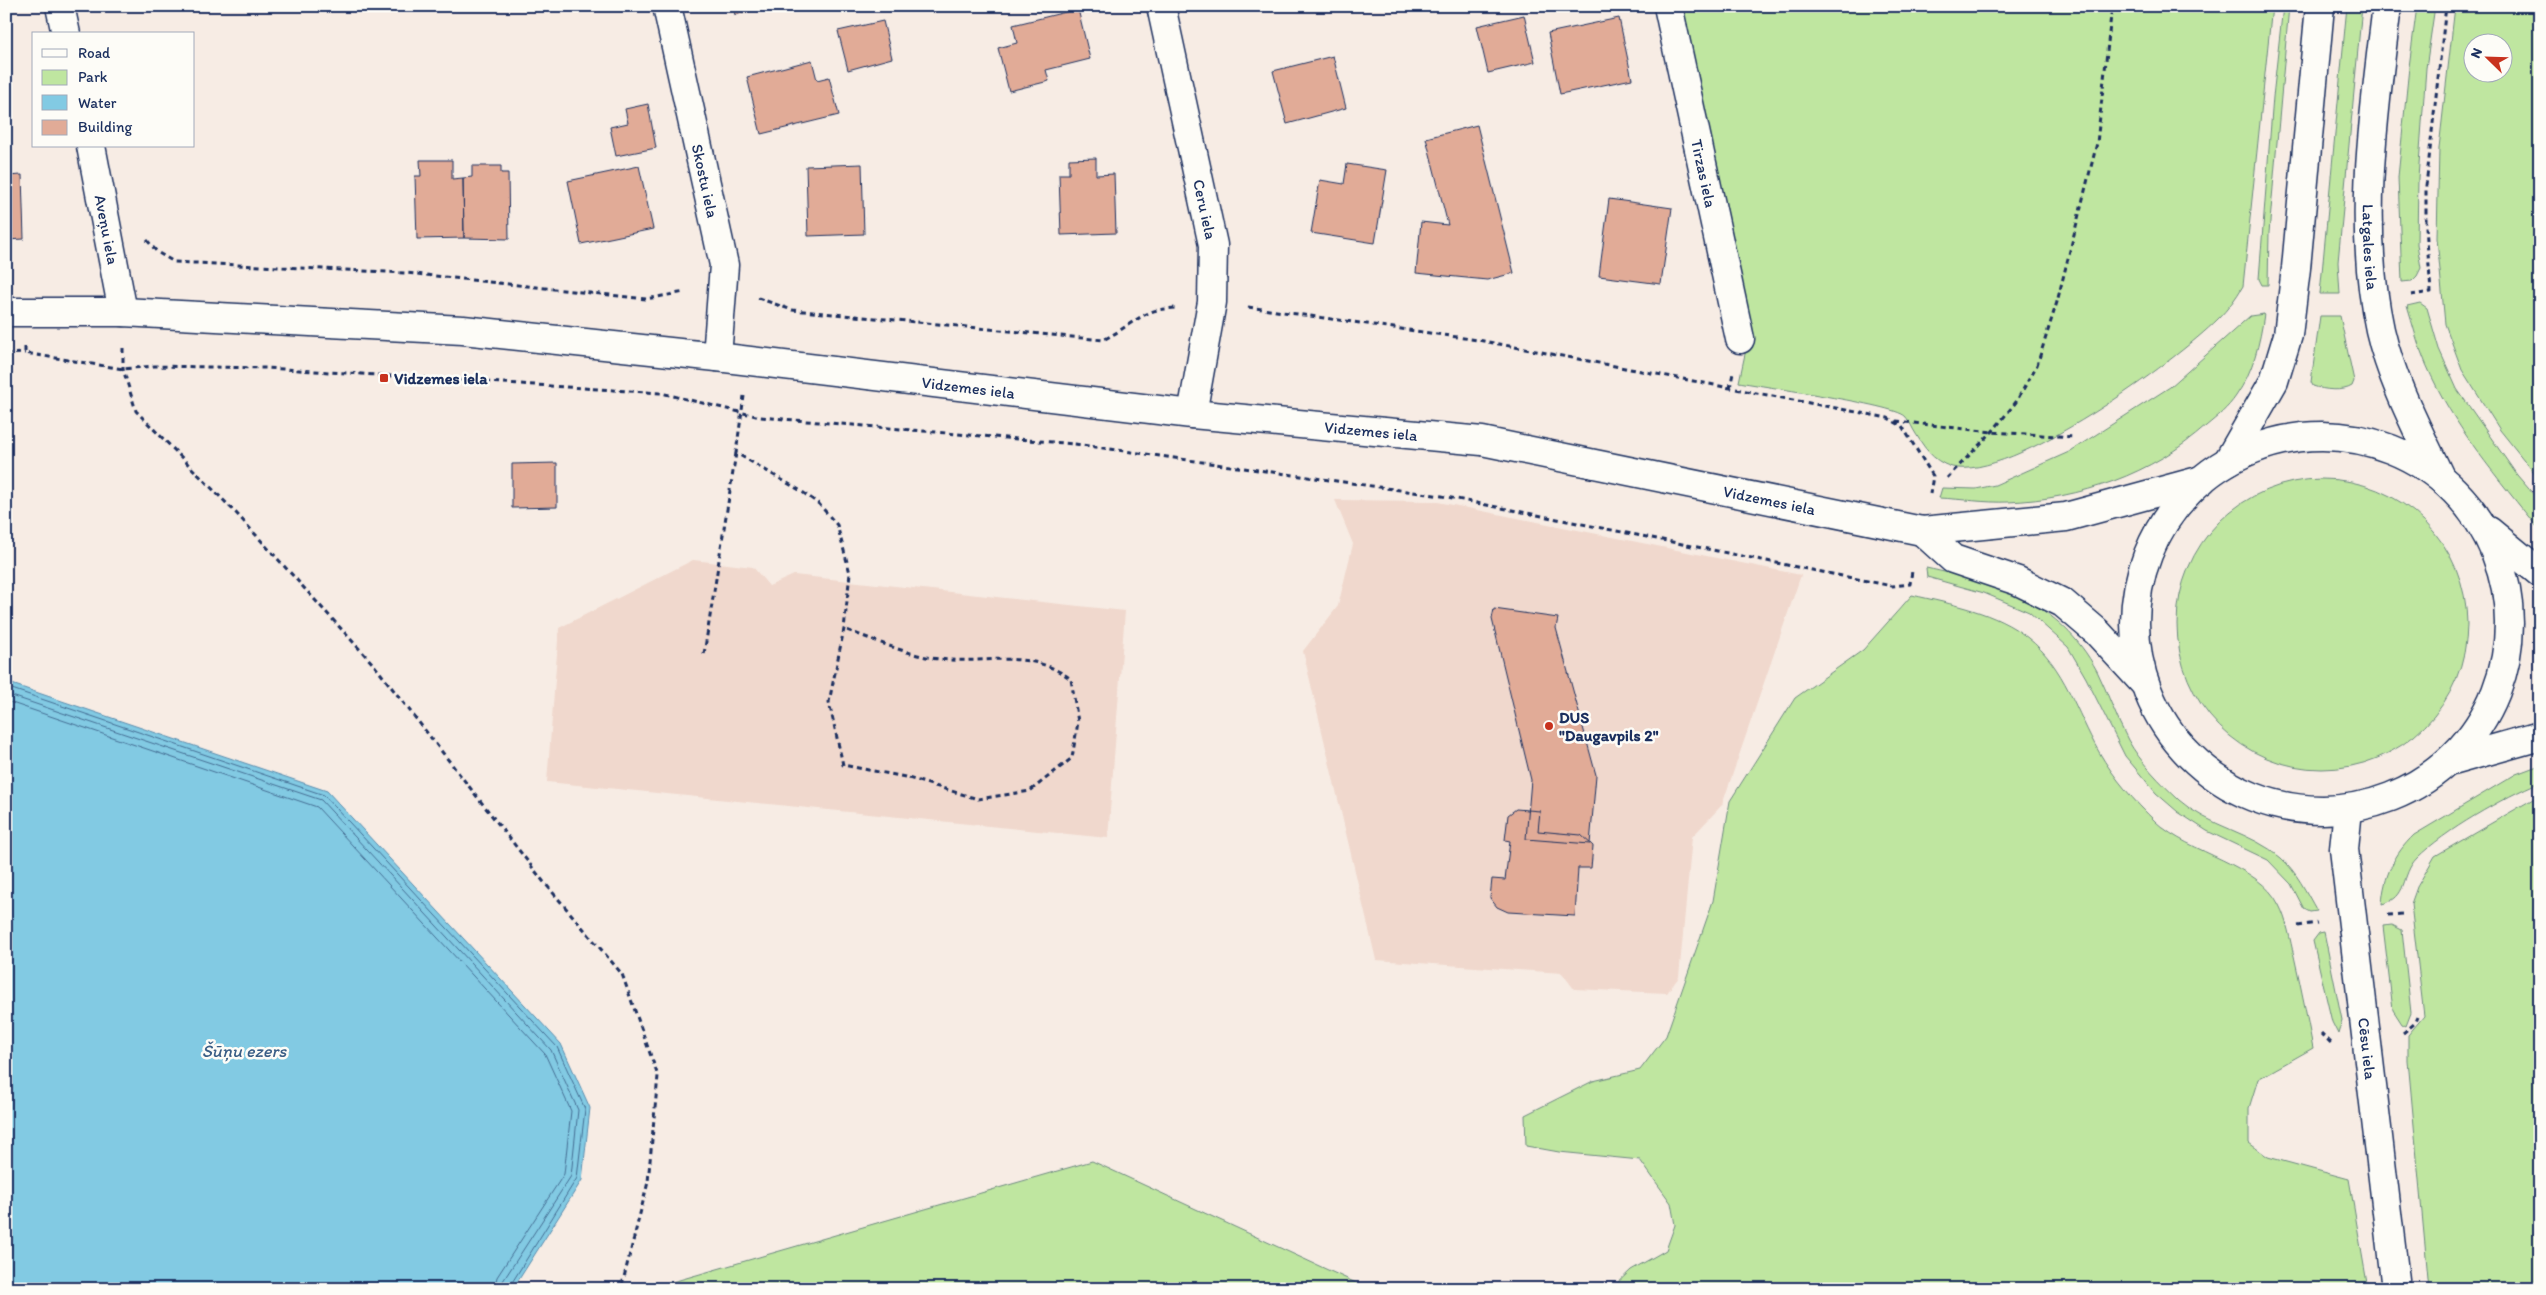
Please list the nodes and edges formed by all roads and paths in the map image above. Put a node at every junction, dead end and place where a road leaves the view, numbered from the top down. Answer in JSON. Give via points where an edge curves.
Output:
{"nodes":[{"id":1,"x":60,"y":6,"type":"edge"},
{"id":2,"x":667,"y":6,"type":"edge"},
{"id":3,"x":1161,"y":6,"type":"edge"},
{"id":4,"x":1668,"y":6,"type":"edge"},
{"id":5,"x":2112,"y":6,"type":"edge"},
{"id":6,"x":2320,"y":6,"type":"edge"},
{"id":7,"x":2387,"y":6,"type":"edge"},
{"id":8,"x":2446,"y":6,"type":"edge"},
{"id":9,"x":66,"y":32,"type":"edge"},
{"id":10,"x":91,"y":148,"type":"edge"},
{"id":11,"x":144,"y":238,"type":"dead end"},
{"id":12,"x":723,"y":293,"type":"junction"},
{"id":13,"x":2404,"y":296,"type":"dead end"},
{"id":14,"x":1212,"y":302,"type":"junction"},
{"id":15,"x":6,"y":312,"type":"edge"},
{"id":16,"x":123,"y":312,"type":"junction"},
{"id":17,"x":1740,"y":339,"type":"dead end"},
{"id":18,"x":25,"y":345,"type":"dead end"},
{"id":19,"x":24,"y":353,"type":"junction"},
{"id":20,"x":6,"y":354,"type":"edge"},
{"id":21,"x":717,"y":357,"type":"junction"},
{"id":22,"x":749,"y":361,"type":"junction"},
{"id":23,"x":123,"y":369,"type":"junction"},
{"id":24,"x":742,"y":413,"type":"junction"},
{"id":25,"x":1192,"y":414,"type":"junction"},
{"id":26,"x":1896,"y":421,"type":"junction"},
{"id":27,"x":1992,"y":432,"type":"junction"},
{"id":28,"x":2075,"y":436,"type":"dead end"},
{"id":29,"x":736,"y":453,"type":"junction"},
{"id":30,"x":2228,"y":461,"type":"junction"},
{"id":31,"x":1947,"y":478,"type":"dead end"},
{"id":32,"x":2440,"y":478,"type":"junction"},
{"id":33,"x":2202,"y":480,"type":"junction"},
{"id":34,"x":1930,"y":494,"type":"dead end"},
{"id":35,"x":2482,"y":526,"type":"junction"},
{"id":36,"x":1922,"y":531,"type":"junction"},
{"id":37,"x":1914,"y":565,"type":"dead end"},
{"id":38,"x":2540,"y":573,"type":"edge"},
{"id":39,"x":844,"y":629,"type":"junction"},
{"id":40,"x":704,"y":654,"type":"dead end"},
{"id":41,"x":2145,"y":684,"type":"junction"},
{"id":42,"x":2540,"y":736,"type":"edge"},
{"id":43,"x":2448,"y":762,"type":"junction"},
{"id":44,"x":2348,"y":809,"type":"junction"},
{"id":45,"x":2403,"y":914,"type":"dead end"},
{"id":46,"x":2382,"y":915,"type":"dead end"},
{"id":47,"x":2321,"y":922,"type":"dead end"},
{"id":48,"x":2298,"y":926,"type":"dead end"},
{"id":49,"x":621,"y":1289,"type":"edge"},
{"id":50,"x":2396,"y":1289,"type":"edge"}],
"edges":[{"from":1,"to":9,"type":"street"},
{"from":2,"to":12,"type":"street","name":"Skostu iela","via":[[724,265]]},
{"from":3,"to":14,"type":"street","name":"Ceru iela","via":[[1213,245]]},
{"from":4,"to":17,"type":"street","name":"Tirzas iela"},
{"from":5,"to":27,"type":"path","via":[[2097,144],[2057,302],[2037,364],[2016,402]]},
{"from":6,"to":30,"type":"street","via":[[2288,335],[2274,380]]},
{"from":7,"to":32,"type":"street","name":"Latgales iela","via":[[2371,154],[2370,252],[2374,290],[2380,331],[2396,382]]},
{"from":8,"to":13,"type":"path","via":[[2426,186],[2431,292]]},
{"from":10,"to":16,"type":"street","name":"Aveņu iela"},
{"from":11,"to":12,"type":"path","via":[[157,252],[174,262],[407,273],[646,299],[692,290]]},
{"from":12,"to":14,"type":"path","via":[[747,295],[792,310],[1103,340],[1152,311]]},
{"from":12,"to":21,"type":"street","name":"Skostu iela"},
{"from":14,"to":25,"type":"street","name":"Ceru iela"},
{"from":14,"to":26,"type":"path","via":[[1478,340]]},
{"from":15,"to":16,"type":"street","name":"Vidzemes iela"},
{"from":16,"to":21,"type":"street","name":"Vidzemes iela","via":[[463,330]]},
{"from":16,"to":23,"type":"path"},
{"from":18,"to":19,"type":"path"},
{"from":19,"to":20,"type":"path"},
{"from":19,"to":23,"type":"path"},
{"from":21,"to":22,"type":"street","name":"Vidzemes iela"},
{"from":22,"to":24,"type":"path"},
{"from":22,"to":25,"type":"street","name":"Vidzemes iela"},
{"from":23,"to":24,"type":"path","via":[[154,366],[267,368],[611,389],[661,393]]},
{"from":23,"to":49,"type":"path","via":[[136,411],[236,513],[374,665],[543,881],[622,974],[658,1076],[648,1182]]},
{"from":24,"to":29,"type":"path"},
{"from":24,"to":37,"type":"path","via":[[1075,444],[1442,496],[1892,586],[1910,584]]},
{"from":25,"to":36,"type":"street","name":"Vidzemes iela","via":[[1482,441]]},
{"from":26,"to":27,"type":"path"},
{"from":26,"to":34,"type":"path","via":[[1907,432],[1933,476]]},
{"from":27,"to":28,"type":"path"},
{"from":27,"to":31,"type":"path"},
{"from":29,"to":39,"type":"path","via":[[819,504],[837,526],[850,572]]},
{"from":29,"to":40,"type":"path"},
{"from":30,"to":32,"type":"street","via":[[2258,447],[2288,439],[2337,436],[2384,446],[2413,459]]},
{"from":30,"to":33,"type":"street"},
{"from":32,"to":35,"type":"street","via":[[2463,500]]},
{"from":33,"to":36,"type":"street","name":"Vidzemes iela","via":[[2066,517]]},
{"from":33,"to":41,"type":"street","via":[[2179,502],[2165,522],[2141,573],[2135,637]]},
{"from":35,"to":38,"type":"street"},
{"from":35,"to":43,"type":"street","via":[[2497,555],[2506,586],[2508,650],[2488,711]]},
{"from":36,"to":41,"type":"street","via":[[1953,559],[2018,581],[2063,603],[2097,632]]},
{"from":39,"to":39,"type":"path","via":[[829,702],[843,765],[905,777],[978,800],[1030,791],[1072,758],[1078,722],[1071,679],[1054,667],[1033,660],[938,659]]},
{"from":41,"to":44,"type":"street","via":[[2158,714],[2176,741],[2224,784],[2253,798],[2284,807],[2315,811]]},
{"from":42,"to":43,"type":"street"},
{"from":43,"to":44,"type":"street","via":[[2394,797]]},
{"from":44,"to":50,"type":"street","name":"Cēsu iela","via":[[2344,849]]},
{"from":45,"to":46,"type":"path"},
{"from":47,"to":48,"type":"path"}]}
